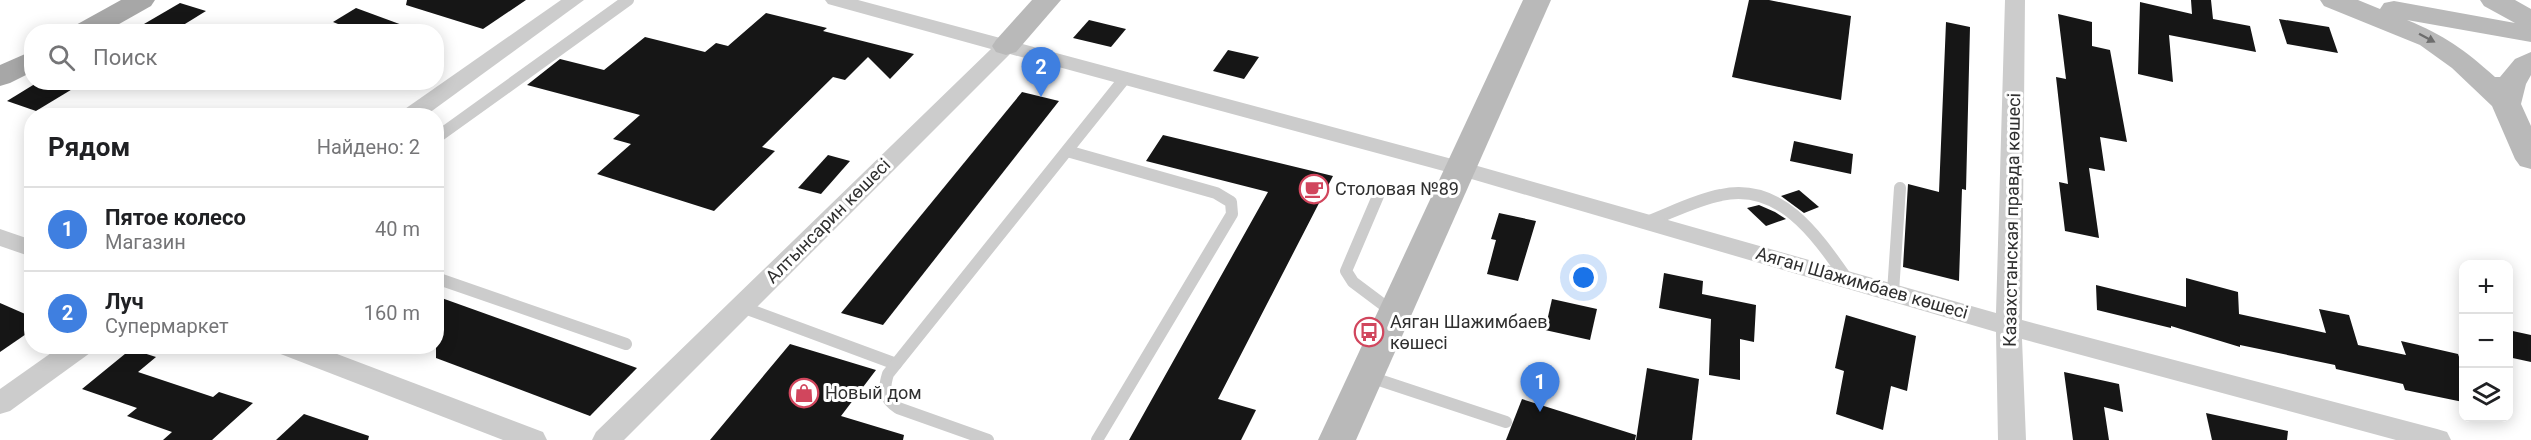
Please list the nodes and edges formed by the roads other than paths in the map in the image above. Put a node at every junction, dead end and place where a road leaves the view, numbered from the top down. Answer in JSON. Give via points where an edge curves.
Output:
{"nodes":[{"id":1,"x":141,"y":0,"type":"edge"},
{"id":2,"x":574,"y":0,"type":"edge"},
{"id":3,"x":628,"y":0,"type":"edge"},
{"id":4,"x":836,"y":0,"type":"edge"},
{"id":5,"x":1047,"y":0,"type":"edge"},
{"id":6,"x":1537,"y":0,"type":"edge"},
{"id":7,"x":2015,"y":0,"type":"edge"},
{"id":8,"x":2334,"y":0,"type":"edge"},
{"id":9,"x":2348,"y":0,"type":"edge"},
{"id":10,"x":2494,"y":0,"type":"edge"},
{"id":11,"x":2466,"y":12,"type":"edge"},
{"id":12,"x":2531,"y":20,"type":"edge"},
{"id":13,"x":98,"y":24,"type":"edge"},
{"id":14,"x":2531,"y":34,"type":"edge"},
{"id":15,"x":1006,"y":46,"type":"junction"},
{"id":16,"x":2531,"y":61,"type":"edge"},
{"id":17,"x":24,"y":64,"type":"edge"},
{"id":18,"x":0,"y":77,"type":"edge"},
{"id":19,"x":1125,"y":78,"type":"junction"},
{"id":20,"x":2506,"y":103,"type":"junction"},
{"id":21,"x":421,"y":108,"type":"edge"},
{"id":22,"x":444,"y":132,"type":"edge"},
{"id":23,"x":1067,"y":151,"type":"junction"},
{"id":24,"x":2531,"y":159,"type":"edge"},
{"id":25,"x":1459,"y":168,"type":"junction"},
{"id":26,"x":1900,"y":188,"type":"dead end"},
{"id":27,"x":1378,"y":196,"type":"dead end"},
{"id":28,"x":1647,"y":222,"type":"junction"},
{"id":29,"x":0,"y":237,"type":"edge"},
{"id":30,"x":24,"y":246,"type":"edge"},
{"id":31,"x":1847,"y":279,"type":"junction"},
{"id":32,"x":444,"y":281,"type":"edge"},
{"id":33,"x":1893,"y":292,"type":"junction"},
{"id":34,"x":742,"y":307,"type":"junction"},
{"id":35,"x":1394,"y":312,"type":"junction"},
{"id":36,"x":2009,"y":326,"type":"junction"},
{"id":37,"x":626,"y":344,"type":"dead end"},
{"id":38,"x":70,"y":354,"type":"edge"},
{"id":39,"x":308,"y":354,"type":"edge"},
{"id":40,"x":896,"y":364,"type":"junction"},
{"id":41,"x":1366,"y":376,"type":"junction"},
{"id":42,"x":0,"y":403,"type":"edge"},
{"id":43,"x":1506,"y":422,"type":"dead end"},
{"id":44,"x":533,"y":440,"type":"edge"},
{"id":45,"x":606,"y":440,"type":"edge"},
{"id":46,"x":988,"y":440,"type":"edge"},
{"id":47,"x":1097,"y":440,"type":"edge"},
{"id":48,"x":1337,"y":440,"type":"edge"},
{"id":49,"x":2012,"y":440,"type":"edge"},
{"id":50,"x":2437,"y":440,"type":"edge"}],
"edges":[{"from":1,"to":13,"type":"main road"},
{"from":2,"to":21,"type":"street"},
{"from":3,"to":22,"type":"lane"},
{"from":4,"to":15,"type":"street","name":"Аяган Шажимбаев көшесі"},
{"from":5,"to":15,"type":"main road","name":"Алтынсарин көшесі"},
{"from":6,"to":25,"type":"main road"},
{"from":7,"to":36,"type":"street","name":"Казахстанская правда көшесі"},
{"from":8,"to":20,"type":"main road","one_way":true,"via":[[2430,39],[2462,62]]},
{"from":9,"to":11,"type":"main road"},
{"from":10,"to":12,"type":"main road"},
{"from":11,"to":14,"type":"main road"},
{"from":11,"to":20,"type":"main road"},
{"from":15,"to":19,"type":"street","name":"Аяган Шажимбаев көшесі"},
{"from":15,"to":34,"type":"street","name":"Алтынсарин көшесі"},
{"from":16,"to":20,"type":"main road","via":[[2510,81]]},
{"from":17,"to":18,"type":"main road"},
{"from":19,"to":23,"type":"lane"},
{"from":19,"to":25,"type":"street","name":"Аяган Шажимбаев көшесі"},
{"from":20,"to":24,"type":"main road"},
{"from":23,"to":40,"type":"lane"},
{"from":23,"to":47,"type":"lane","via":[[1216,193],[1231,202],[1232,208],[1228,221]]},
{"from":25,"to":28,"type":"street","name":"Аяган Шажимбаев көшесі"},
{"from":25,"to":35,"type":"main road"},
{"from":26,"to":33,"type":"lane"},
{"from":27,"to":35,"type":"lane","via":[[1346,271],[1353,282]]},
{"from":28,"to":31,"type":"street","name":"Аяган Шажимбаев көшесі"},
{"from":28,"to":31,"type":"lane","via":[[1723,194],[1744,192],[1760,196],[1791,211],[1806,224]]},
{"from":29,"to":30,"type":"street"},
{"from":31,"to":33,"type":"street","name":"Аяган Шажимбаев көшесі"},
{"from":32,"to":37,"type":"lane"},
{"from":33,"to":36,"type":"street","name":"Аяган Шажимбаев көшесі"},
{"from":34,"to":40,"type":"lane"},
{"from":34,"to":45,"type":"street","name":"Алтынсарин көшесі"},
{"from":35,"to":41,"type":"main road"},
{"from":36,"to":49,"type":"street","name":"Казахстанская правда көшесі"},
{"from":36,"to":50,"type":"street","name":"Аяган Шажимбаев көшесі"},
{"from":38,"to":42,"type":"street"},
{"from":39,"to":44,"type":"street"},
{"from":40,"to":46,"type":"lane","via":[[883,388],[894,405]]},
{"from":41,"to":43,"type":"lane"},
{"from":41,"to":48,"type":"main road"}]}
